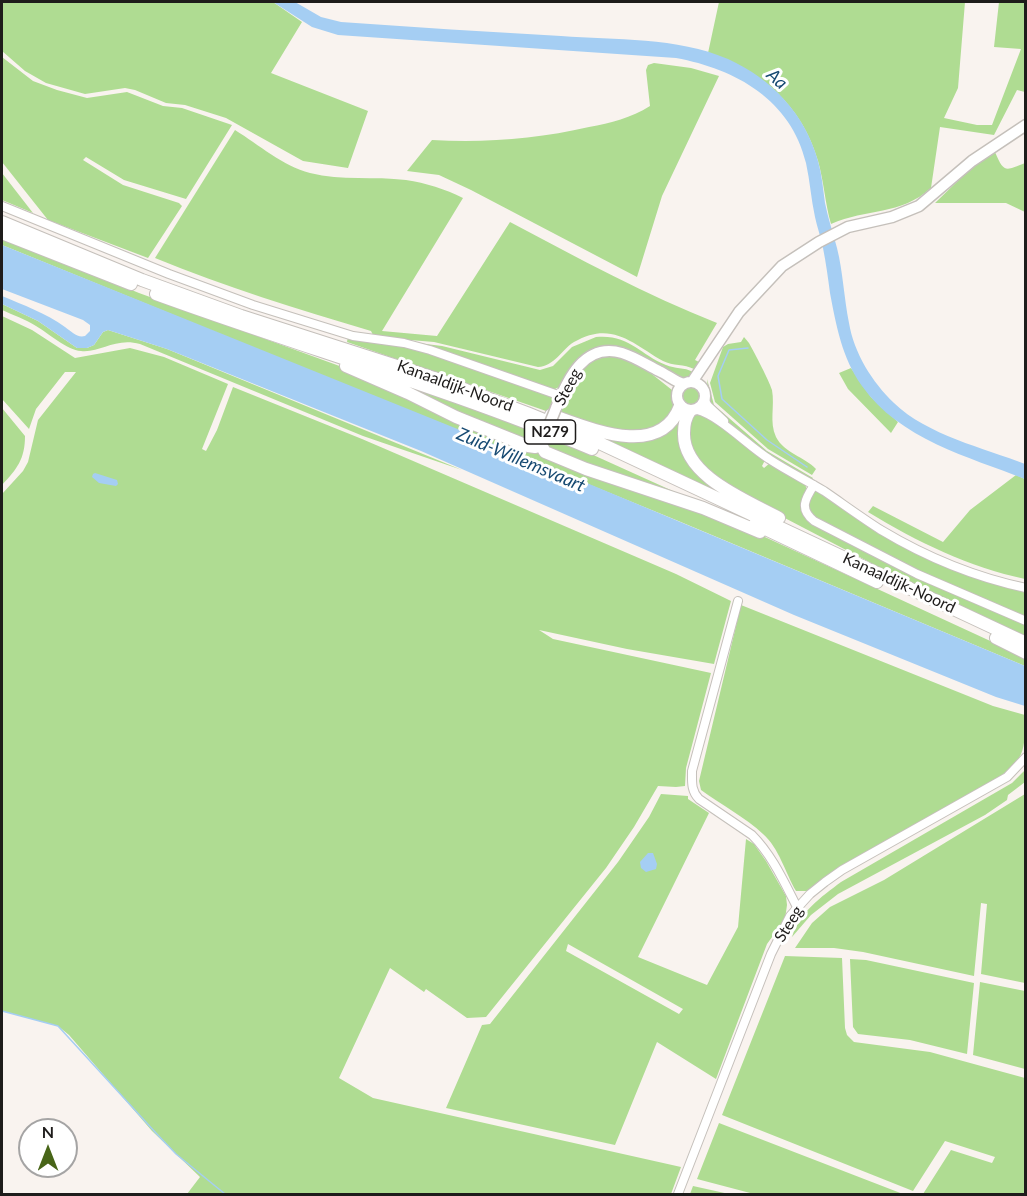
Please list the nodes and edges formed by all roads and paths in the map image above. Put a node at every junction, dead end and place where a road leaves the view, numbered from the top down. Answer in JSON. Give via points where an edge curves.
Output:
{"nodes":[{"id":1,"x":1026,"y":125,"type":"edge"},
{"id":2,"x":2,"y":206,"type":"edge"},
{"id":3,"x":2,"y":222,"type":"edge"},
{"id":4,"x":2,"y":233,"type":"edge"},
{"id":5,"x":299,"y":343,"type":"junction"},
{"id":6,"x":647,"y":366,"type":"junction"},
{"id":7,"x":693,"y":384,"type":"junction"},
{"id":8,"x":481,"y":395,"type":"junction"},
{"id":9,"x":561,"y":396,"type":"junction"},
{"id":10,"x":705,"y":401,"type":"junction"},
{"id":11,"x":686,"y":405,"type":"junction"},
{"id":12,"x":730,"y":429,"type":"junction"},
{"id":13,"x":542,"y":441,"type":"junction"},
{"id":14,"x":814,"y":485,"type":"junction"},
{"id":15,"x":793,"y":543,"type":"junction"},
{"id":16,"x":820,"y":545,"type":"junction"},
{"id":17,"x":1026,"y":588,"type":"edge"},
{"id":18,"x":738,"y":601,"type":"dead end"},
{"id":19,"x":1026,"y":621,"type":"edge"},
{"id":20,"x":1026,"y":643,"type":"edge"},
{"id":21,"x":1026,"y":652,"type":"edge"},
{"id":22,"x":1026,"y":757,"type":"edge"},
{"id":23,"x":797,"y":907,"type":"junction"},
{"id":24,"x":678,"y":1194,"type":"edge"}],
"edges":[{"from":1,"to":7,"type":"main road","via":[[972,161],[919,206],[833,234],[782,266],[729,325]]},
{"from":2,"to":9,"type":"street","name":"Kanaaldijk-Noord","via":[[168,274],[275,312],[353,336],[430,350]]},
{"from":3,"to":8,"type":"highway","name":"Kanaaldijk-Noord","number":"N279","via":[[241,316]]},
{"from":4,"to":5,"type":"highway","name":"Kanaaldijk-Noord","number":"N279","via":[[171,299]]},
{"from":5,"to":13,"type":"highway","number":"N279","via":[[456,417],[528,446],[536,447]]},
{"from":5,"to":15,"type":"highway","name":"Kanaaldijk-Noord","number":"N279","via":[[528,423]]},
{"from":6,"to":7,"type":"main road","name":"Steeg"},
{"from":6,"to":9,"type":"main road","name":"Steeg","via":[[622,353],[596,353],[574,370]]},
{"from":6,"to":11,"type":"main road","name":"Steeg","via":[[674,388]]},
{"from":7,"to":10,"type":"main road","via":[[706,393]]},
{"from":7,"to":11,"type":"main road"},
{"from":8,"to":11,"type":"highway","number":"N279","via":[[630,436],[662,429]]},
{"from":8,"to":16,"type":"highway","name":"Kanaaldijk-Noord","number":"N279","via":[[593,440]]},
{"from":9,"to":13,"type":"main road","name":"Steeg","bridge":true},
{"from":10,"to":11,"type":"main road"},
{"from":10,"to":12,"type":"street","name":"Steeg"},
{"from":11,"to":12,"type":"street","name":"Steeg"},
{"from":11,"to":16,"type":"highway","number":"N279","via":[[684,436],[696,467]]},
{"from":12,"to":14,"type":"street","name":"Steeg","via":[[760,453]]},
{"from":13,"to":15,"type":"highway","number":"N279","via":[[543,450],[595,473]]},
{"from":14,"to":17,"type":"street","name":"Steeg","via":[[882,530],[939,561]]},
{"from":14,"to":19,"type":"street","name":"Kanaaldijk-Noord","via":[[804,507],[814,521],[917,574]]},
{"from":15,"to":21,"type":"highway","name":"Kanaaldijk-Noord","number":"N279"},
{"from":16,"to":20,"type":"highway","name":"Kanaaldijk-Noord","number":"N279"},
{"from":18,"to":23,"type":"street","via":[[692,771],[692,786],[699,799],[759,842]]},
{"from":22,"to":23,"type":"street","name":"Steeg","via":[[1007,777],[842,870]]},
{"from":23,"to":24,"type":"street","name":"Steeg","via":[[771,954]]}]}
